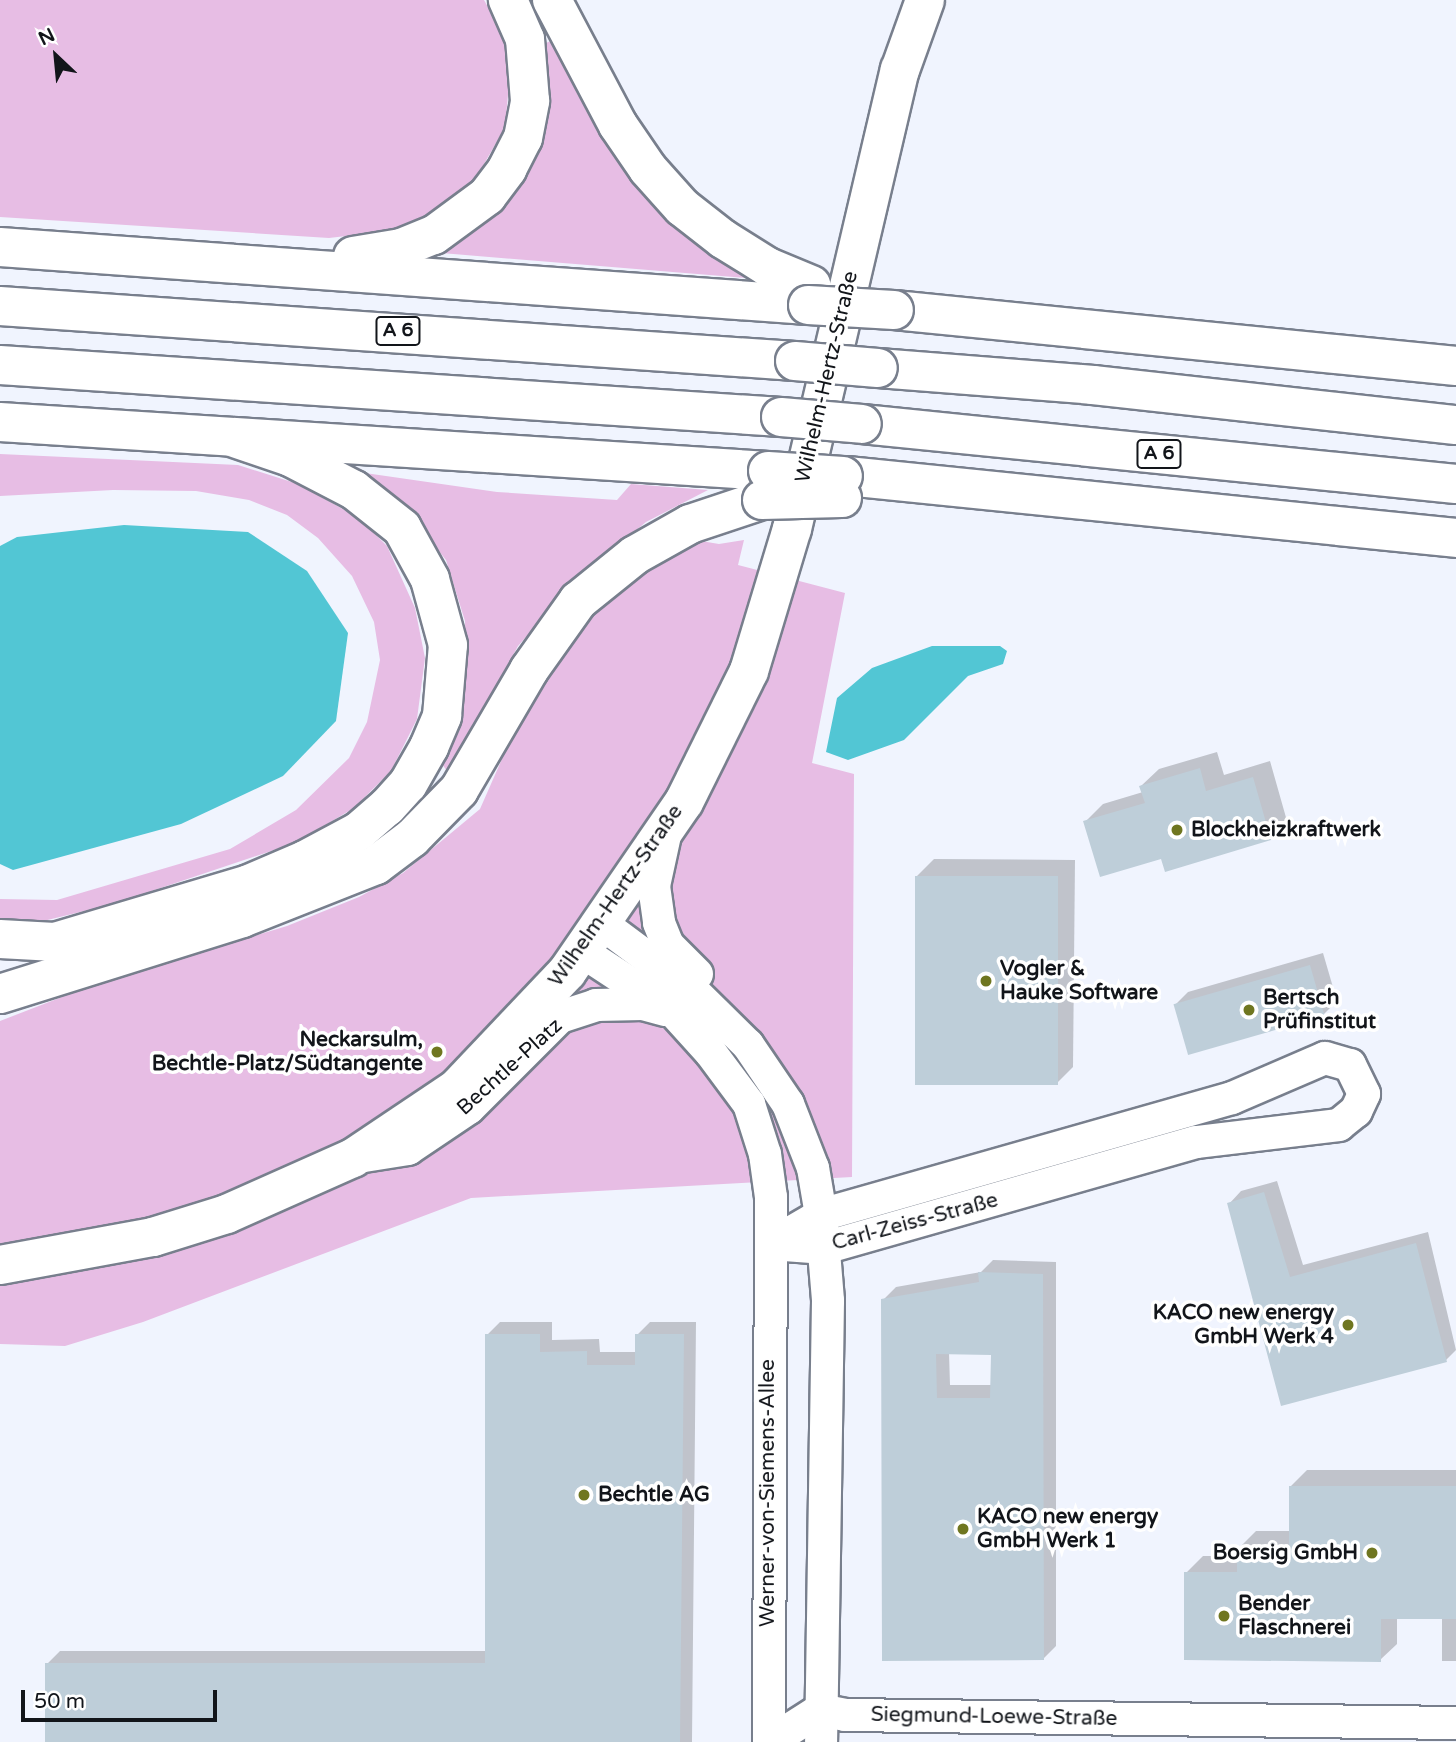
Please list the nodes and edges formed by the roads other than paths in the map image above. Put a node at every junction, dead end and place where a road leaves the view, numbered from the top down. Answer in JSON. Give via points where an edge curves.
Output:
{"nodes":[{"id":1,"x":508,"y":0,"type":"edge"},
{"id":2,"x":551,"y":0,"type":"edge"},
{"id":3,"x":925,"y":0,"type":"edge"},
{"id":4,"x":0,"y":247,"type":"edge"},
{"id":5,"x":292,"y":265,"type":"junction"},
{"id":6,"x":809,"y":295,"type":"junction"},
{"id":7,"x":0,"y":306,"type":"edge"},
{"id":8,"x":0,"y":365,"type":"edge"},
{"id":9,"x":1456,"y":366,"type":"edge"},
{"id":10,"x":0,"y":422,"type":"edge"},
{"id":11,"x":1456,"y":425,"type":"edge"},
{"id":12,"x":237,"y":439,"type":"junction"},
{"id":13,"x":1456,"y":484,"type":"edge"},
{"id":14,"x":765,"y":486,"type":"junction"},
{"id":15,"x":1456,"y":538,"type":"edge"},
{"id":16,"x":667,"y":828,"type":"junction"},
{"id":17,"x":591,"y":937,"type":"junction"},
{"id":18,"x":0,"y":939,"type":"edge"},
{"id":19,"x":0,"y":994,"type":"edge"},
{"id":20,"x":674,"y":1013,"type":"junction"},
{"id":21,"x":788,"y":1104,"type":"junction"},
{"id":22,"x":1188,"y":1111,"type":"junction"},
{"id":23,"x":1196,"y":1142,"type":"junction"},
{"id":24,"x":353,"y":1158,"type":"junction"},
{"id":25,"x":821,"y":1214,"type":"junction"},
{"id":26,"x":771,"y":1244,"type":"junction"},
{"id":27,"x":825,"y":1248,"type":"junction"},
{"id":28,"x":0,"y":1265,"type":"edge"},
{"id":29,"x":820,"y":1710,"type":"junction"},
{"id":30,"x":1456,"y":1723,"type":"edge"},
{"id":31,"x":1229,"y":1731,"type":"edge"},
{"id":32,"x":770,"y":1742,"type":"edge"},
{"id":33,"x":821,"y":1742,"type":"edge"}],
"edges":[{"from":1,"to":5,"type":"main road","via":[[525,39],[530,101],[523,138],[487,196],[434,235],[401,248]]},
{"from":2,"to":6,"type":"main road","via":[[618,125],[665,188],[723,239]]},
{"from":3,"to":16,"type":"main road","name":"Wilhelm-Hertz-Straße","via":[[900,70],[772,607],[734,708]]},
{"from":4,"to":5,"type":"main road"},
{"from":5,"to":6,"type":"main road"},
{"from":6,"to":9,"type":"main road","bridge":true,"via":[[894,310]]},
{"from":7,"to":11,"type":"main road","number":"A 6","bridge":true,"via":[[795,360],[1093,385]]},
{"from":8,"to":13,"type":"main road","number":"A 6","bridge":true,"via":[[781,417]]},
{"from":10,"to":12,"type":"main road"},
{"from":12,"to":14,"type":"main road"},
{"from":12,"to":18,"type":"main road","via":[[290,457],[354,490],[402,528],[430,579],[448,645],[442,716],[429,747],[408,784],[387,807],[359,831],[305,860],[249,884],[55,942]]},
{"from":14,"to":15,"type":"main road","bridge":true,"via":[[912,484]]},
{"from":14,"to":19,"type":"main road","via":[[635,555],[578,601],[529,670],[459,790],[412,838],[376,865],[242,918]]},
{"from":16,"to":17,"type":"main road","name":"Wilhelm-Hertz-Straße"},
{"from":16,"to":21,"type":"street","via":[[654,886],[668,945],[723,994],[755,1032],[781,1072]]},
{"from":17,"to":20,"type":"street"},
{"from":17,"to":21,"type":"street","via":[[695,993],[748,1045]]},
{"from":17,"to":24,"type":"main road","name":"Wilhelm-Hertz-Straße","via":[[483,1065],[407,1125]]},
{"from":20,"to":24,"type":"street","name":"Bechtle-Platz","via":[[643,1004],[596,1005],[561,1017],[459,1115],[408,1149]]},
{"from":20,"to":26,"type":"street","via":[[749,1104],[765,1154]]},
{"from":21,"to":25,"type":"street","via":[[807,1149]]},
{"from":22,"to":23,"type":"street"},
{"from":22,"to":23,"type":"street","name":"Carl-Zeiss-Straße","via":[[1232,1098],[1325,1058],[1350,1065],[1364,1094],[1356,1111],[1339,1125]]},
{"from":22,"to":25,"type":"street","name":"Carl-Zeiss-Straße"},
{"from":23,"to":27,"type":"street","name":"Carl-Zeiss-Straße"},
{"from":24,"to":28,"type":"main road","name":"Wilhelm-Hertz-Straße","via":[[227,1214],[153,1237]]},
{"from":25,"to":26,"type":"street","name":"Carl-Zeiss-Straße"},
{"from":25,"to":27,"type":"street"},
{"from":26,"to":27,"type":"street","name":"Carl-Zeiss-Straße"},
{"from":26,"to":32,"type":"street","name":"Werner-von-Siemens-Allee"},
{"from":27,"to":29,"type":"street","via":[[828,1301]]},
{"from":29,"to":31,"type":"street","name":"Siegmund-Loewe-Straße","via":[[845,1715]]},
{"from":29,"to":32,"type":"street"},
{"from":29,"to":33,"type":"street"},
{"from":30,"to":31,"type":"street","name":"Siegmund-Loewe-Straße"}]}
